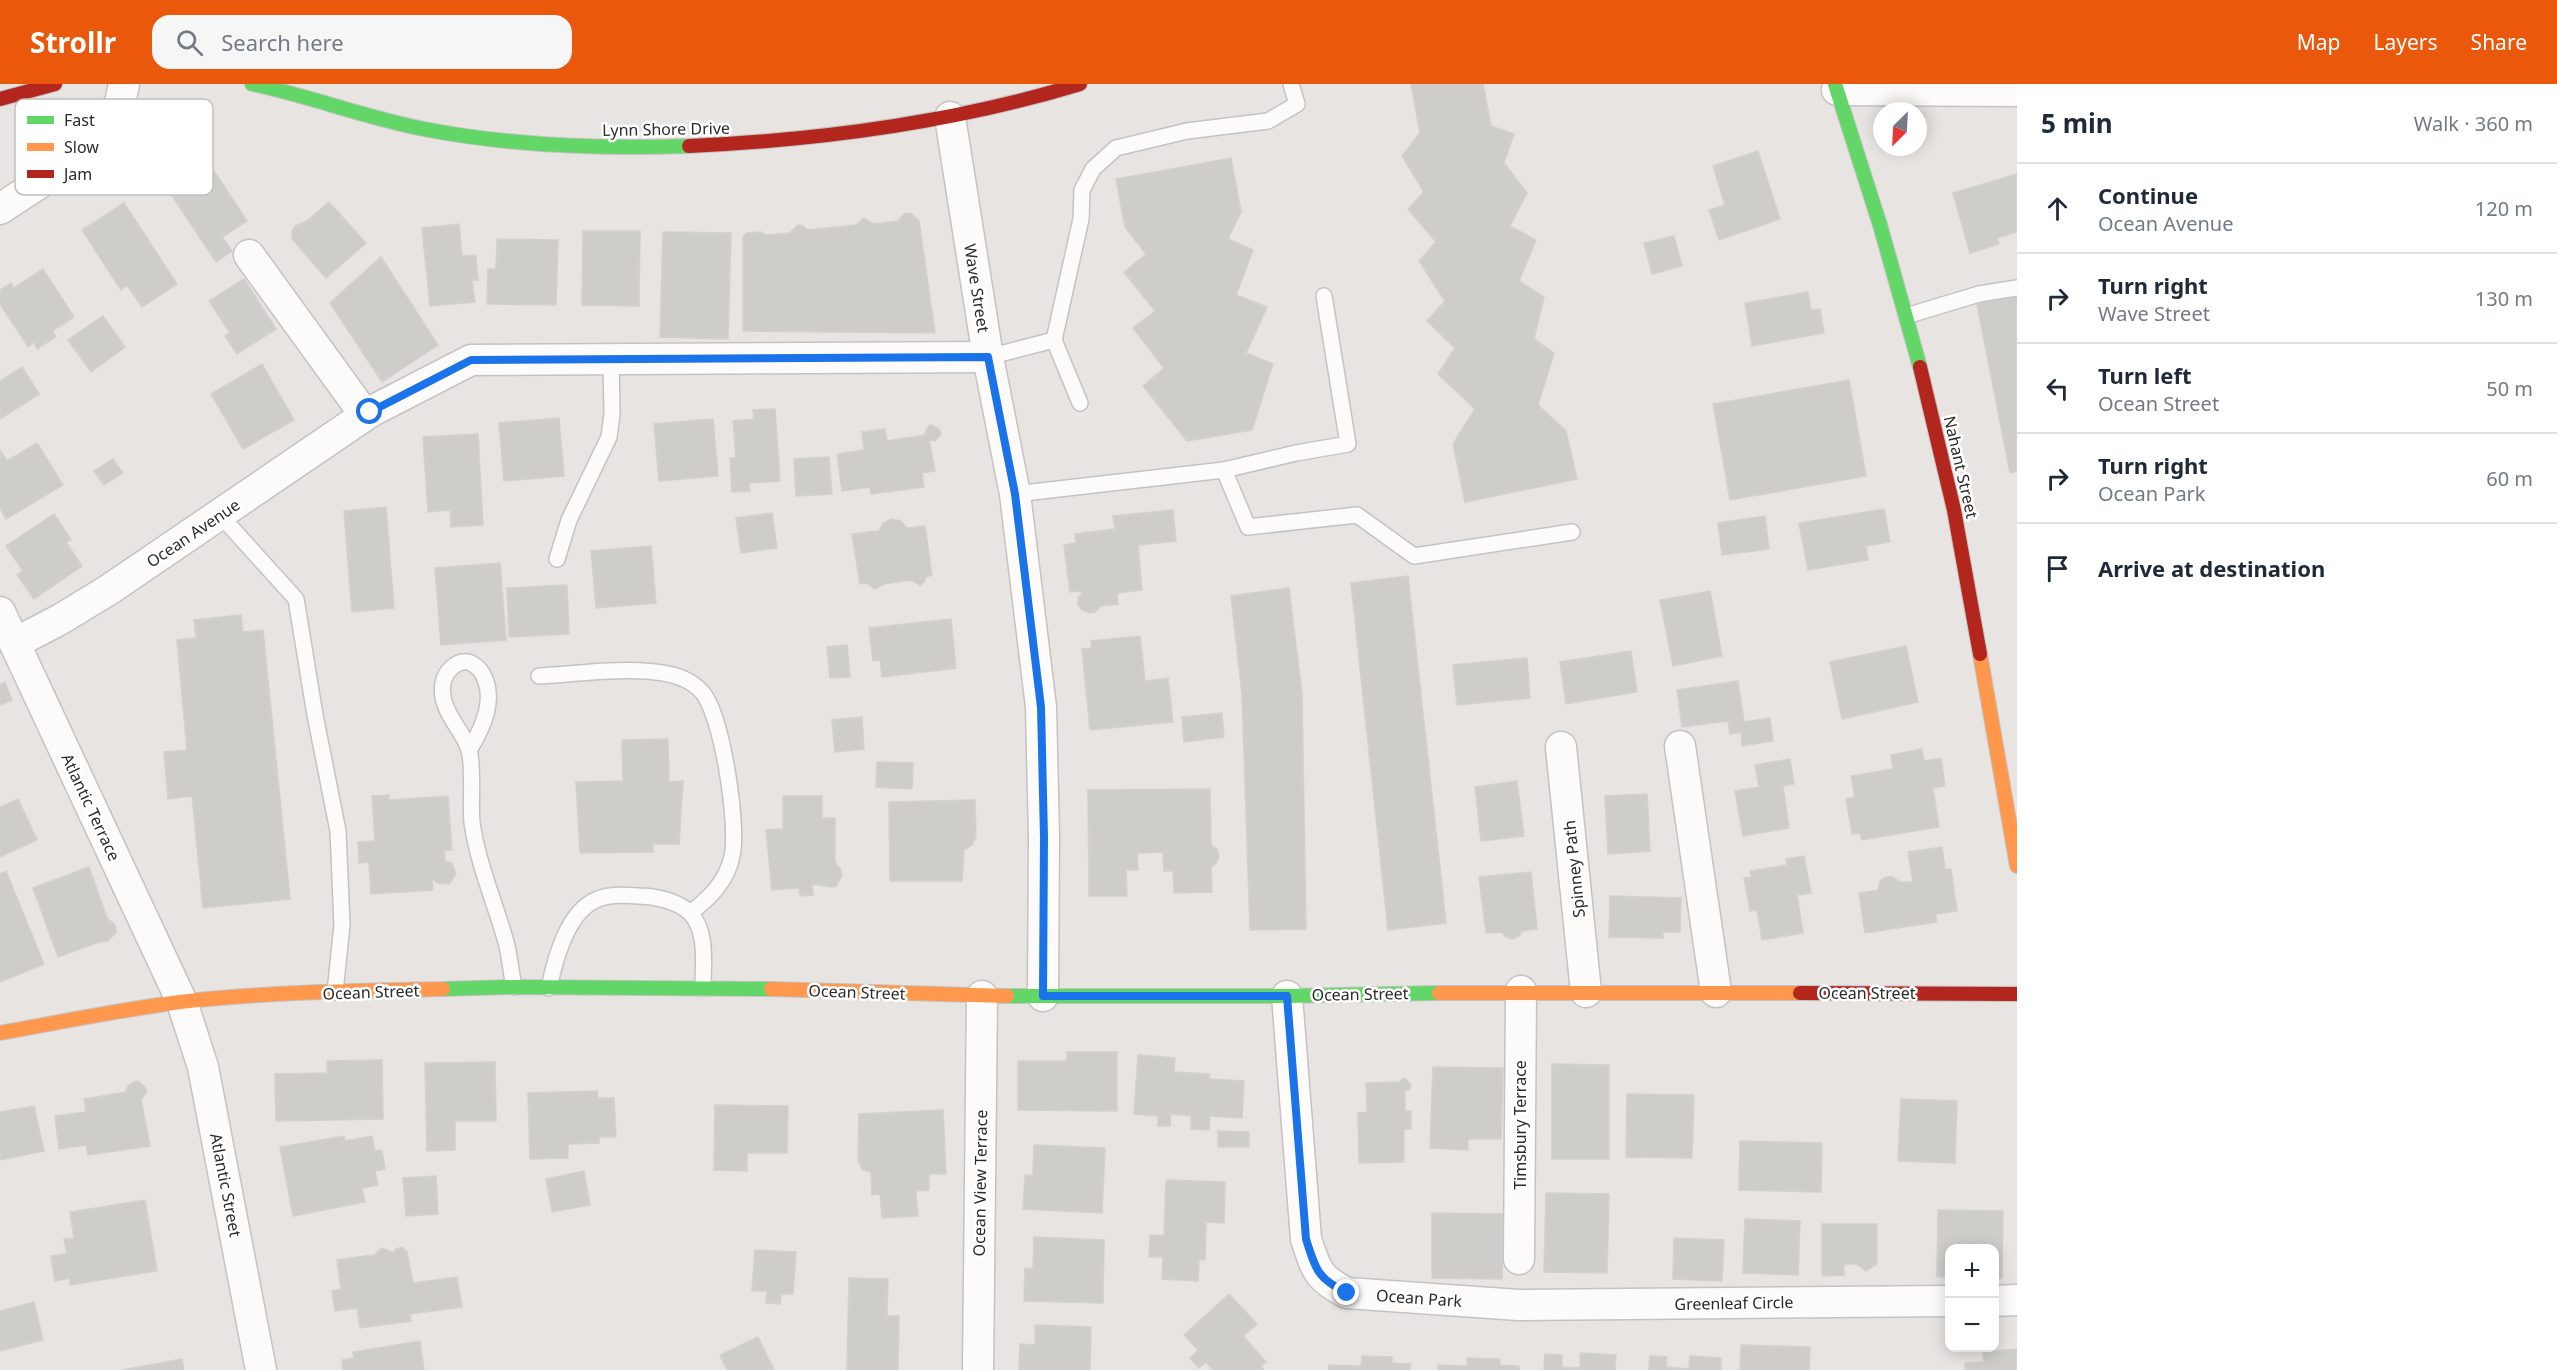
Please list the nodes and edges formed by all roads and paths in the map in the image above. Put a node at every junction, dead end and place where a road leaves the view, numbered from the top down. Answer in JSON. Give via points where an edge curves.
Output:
{"nodes":[{"id":1,"x":55,"y":84,"type":"edge"},
{"id":2,"x":124,"y":84,"type":"edge"},
{"id":3,"x":252,"y":84,"type":"edge"},
{"id":4,"x":1080,"y":84,"type":"edge"},
{"id":5,"x":1291,"y":84,"type":"edge"},
{"id":6,"x":1836,"y":87,"type":"edge"},
{"id":7,"x":2017,"y":90,"type":"edge"},
{"id":8,"x":0,"y":99,"type":"edge"},
{"id":9,"x":121,"y":99,"type":"edge"},
{"id":10,"x":950,"y":117,"type":"junction"},
{"id":11,"x":21,"y":195,"type":"edge"},
{"id":12,"x":0,"y":209,"type":"edge"},
{"id":13,"x":249,"y":255,"type":"dead end"},
{"id":14,"x":2017,"y":288,"type":"edge"},
{"id":15,"x":1324,"y":296,"type":"dead end"},
{"id":16,"x":1906,"y":316,"type":"junction"},
{"id":17,"x":1054,"y":340,"type":"junction"},
{"id":18,"x":988,"y":357,"type":"junction"},
{"id":19,"x":611,"y":359,"type":"junction"},
{"id":20,"x":1080,"y":404,"type":"dead end"},
{"id":21,"x":365,"y":416,"type":"junction"},
{"id":22,"x":1224,"y":470,"type":"junction"},
{"id":23,"x":1015,"y":494,"type":"junction"},
{"id":24,"x":220,"y":515,"type":"junction"},
{"id":25,"x":1572,"y":532,"type":"dead end"},
{"id":26,"x":557,"y":559,"type":"dead end"},
{"id":27,"x":0,"y":612,"type":"edge"},
{"id":28,"x":15,"y":643,"type":"junction"},
{"id":29,"x":539,"y":675,"type":"dead end"},
{"id":30,"x":1680,"y":746,"type":"dead end"},
{"id":31,"x":1560,"y":747,"type":"dead end"},
{"id":32,"x":469,"y":750,"type":"junction"},
{"id":33,"x":2017,"y":757,"type":"edge"},
{"id":34,"x":1998,"y":759,"type":"junction"},
{"id":35,"x":2017,"y":866,"type":"edge"},
{"id":36,"x":690,"y":913,"type":"junction"},
{"id":37,"x":514,"y":987,"type":"junction"},
{"id":38,"x":549,"y":988,"type":"junction"},
{"id":39,"x":703,"y":988,"type":"junction"},
{"id":40,"x":1521,"y":991,"type":"junction"},
{"id":41,"x":335,"y":992,"type":"junction"},
{"id":42,"x":1586,"y":992,"type":"junction"},
{"id":43,"x":1716,"y":992,"type":"junction"},
{"id":44,"x":2017,"y":993,"type":"edge"},
{"id":45,"x":982,"y":996,"type":"junction"},
{"id":46,"x":1043,"y":996,"type":"junction"},
{"id":47,"x":1287,"y":996,"type":"junction"},
{"id":48,"x":182,"y":1002,"type":"junction"},
{"id":49,"x":0,"y":1033,"type":"edge"},
{"id":50,"x":1520,"y":1259,"type":"dead end"},
{"id":51,"x":2017,"y":1300,"type":"edge"},
{"id":52,"x":1945,"y":1301,"type":"edge"},
{"id":53,"x":1999,"y":1301,"type":"edge"},
{"id":54,"x":1519,"y":1305,"type":"joint"},
{"id":55,"x":261,"y":1370,"type":"edge"},
{"id":56,"x":978,"y":1370,"type":"edge"}],
"edges":[{"from":1,"to":8,"type":"main road"},
{"from":2,"to":9,"type":"street"},
{"from":3,"to":10,"type":"main road","name":"Lynn Shore Drive","via":[[424,129],[535,145],[740,144],[821,137]]},
{"from":4,"to":10,"type":"main road","name":"Lynn Shore Drive"},
{"from":5,"to":17,"type":"lane","via":[[1297,104],[1268,121],[1187,131],[1116,148],[1093,169],[1082,190],[1081,219]]},
{"from":6,"to":7,"type":"street"},
{"from":6,"to":16,"type":"main road","name":"Nahant Street"},
{"from":10,"to":18,"type":"street","name":"Wave Street"},
{"from":11,"to":12,"type":"street"},
{"from":13,"to":21,"type":"street"},
{"from":14,"to":16,"type":"lane","via":[[1979,294]]},
{"from":15,"to":22,"type":"lane","via":[[1348,444]]},
{"from":16,"to":34,"type":"main road","name":"Nahant Street","via":[[1954,510]]},
{"from":17,"to":18,"type":"lane"},
{"from":17,"to":20,"type":"lane"},
{"from":18,"to":19,"type":"street","name":"Ocean Avenue"},
{"from":18,"to":23,"type":"street","name":"Wave Street"},
{"from":19,"to":21,"type":"street","name":"Ocean Avenue","via":[[471,360]]},
{"from":19,"to":26,"type":"lane","via":[[609,438],[573,511]]},
{"from":21,"to":24,"type":"street","name":"Ocean Avenue"},
{"from":22,"to":23,"type":"lane"},
{"from":22,"to":25,"type":"lane","via":[[1248,527],[1357,515],[1414,556]]},
{"from":23,"to":46,"type":"street","name":"Wave Street","via":[[1041,707]]},
{"from":24,"to":28,"type":"street","name":"Ocean Avenue","via":[[111,589]]},
{"from":24,"to":41,"type":"lane","via":[[296,599],[338,831],[342,924]]},
{"from":27,"to":28,"type":"street","name":"Atlantic Terrace"},
{"from":28,"to":48,"type":"street","name":"Atlantic Terrace"},
{"from":29,"to":36,"type":"lane","via":[[663,672],[685,679],[702,692],[713,711],[730,784],[735,827],[732,856],[723,881],[708,900]]},
{"from":30,"to":43,"type":"street"},
{"from":31,"to":42,"type":"street","name":"Spinney Path"},
{"from":32,"to":32,"type":"lane","via":[[454,726],[442,684],[457,663],[469,662],[487,682],[489,697],[479,735]]},
{"from":32,"to":37,"type":"lane","via":[[472,822],[507,944]]},
{"from":33,"to":34,"type":"lane"},
{"from":34,"to":35,"type":"main road","name":"Nahant Street"},
{"from":36,"to":38,"type":"lane","via":[[652,896],[597,899],[578,915],[563,937]]},
{"from":36,"to":39,"type":"lane","via":[[700,932]]},
{"from":37,"to":38,"type":"main road","name":"Ocean Street"},
{"from":37,"to":41,"type":"main road","name":"Ocean Street"},
{"from":38,"to":39,"type":"main road","name":"Ocean Street"},
{"from":39,"to":45,"type":"main road","name":"Ocean Street"},
{"from":40,"to":42,"type":"main road","name":"Ocean Street"},
{"from":40,"to":47,"type":"main road","name":"Ocean Street"},
{"from":40,"to":50,"type":"street","name":"Timsbury Terrace"},
{"from":41,"to":48,"type":"main road","name":"Ocean Street"},
{"from":42,"to":43,"type":"main road","name":"Ocean Street"},
{"from":43,"to":44,"type":"main road","name":"Ocean Street"},
{"from":45,"to":46,"type":"main road","name":"Ocean Street"},
{"from":45,"to":56,"type":"street","name":"Ocean View Terrace"},
{"from":46,"to":47,"type":"main road","name":"Ocean Street"},
{"from":47,"to":54,"type":"street","name":"Ocean Park","via":[[1306,1239],[1314,1264],[1326,1282],[1347,1293]]},
{"from":48,"to":49,"type":"main road","name":"Ocean Street"},
{"from":48,"to":55,"type":"street","name":"Atlantic Street","via":[[203,1067]]},
{"from":51,"to":53,"type":"street"},
{"from":52,"to":54,"type":"street","name":"Greenleaf Circle"}]}
